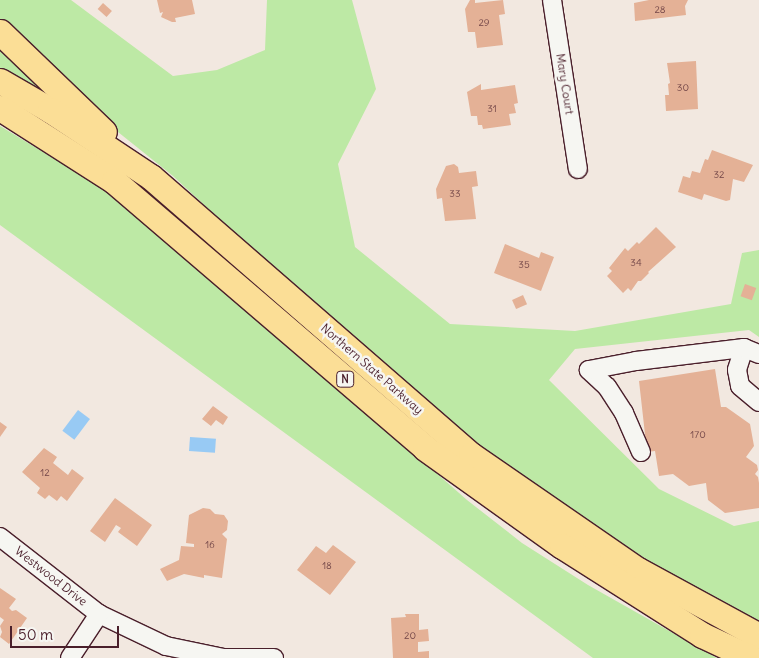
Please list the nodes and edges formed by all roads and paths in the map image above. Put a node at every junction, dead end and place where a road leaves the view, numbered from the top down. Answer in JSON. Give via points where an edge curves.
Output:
{"nodes":[{"id":1,"x":552,"y":0,"type":"edge"},
{"id":2,"x":0,"y":32,"type":"edge"},
{"id":3,"x":0,"y":81,"type":"edge"},
{"id":4,"x":0,"y":108,"type":"edge"},
{"id":5,"x":578,"y":168,"type":"dead end"},
{"id":6,"x":151,"y":178,"type":"junction"},
{"id":7,"x":752,"y":351,"type":"edge"},
{"id":8,"x":759,"y":402,"type":"edge"},
{"id":9,"x":641,"y":452,"type":"dead end"},
{"id":10,"x":0,"y":537,"type":"edge"},
{"id":11,"x":99,"y":614,"type":"junction"},
{"id":12,"x":759,"y":636,"type":"edge"},
{"id":13,"x":70,"y":658,"type":"edge"},
{"id":14,"x":274,"y":658,"type":"edge"},
{"id":15,"x":751,"y":658,"type":"edge"}],
"edges":[{"from":1,"to":5,"type":"street","name":"Mary Court"},
{"from":2,"to":6,"type":"highway"},
{"from":3,"to":6,"type":"highway","name":"Northern State Parkway","number":"N","via":[[50,110]]},
{"from":4,"to":15,"type":"highway","name":"Northern State Parkway","number":"N","via":[[114,181],[433,453],[562,546],[702,635]]},
{"from":6,"to":12,"type":"highway","name":"Northern State Parkway","number":"N","via":[[470,455],[638,570]]},
{"from":7,"to":8,"type":"street","via":[[737,370],[740,386]]},
{"from":7,"to":9,"type":"street","via":[[644,360],[589,370],[607,387],[624,413]]},
{"from":10,"to":11,"type":"street","name":"Westwood Drive"},
{"from":11,"to":13,"type":"street"},
{"from":11,"to":14,"type":"street","name":"Westwood Drive","via":[[166,646],[224,658]]}]}
